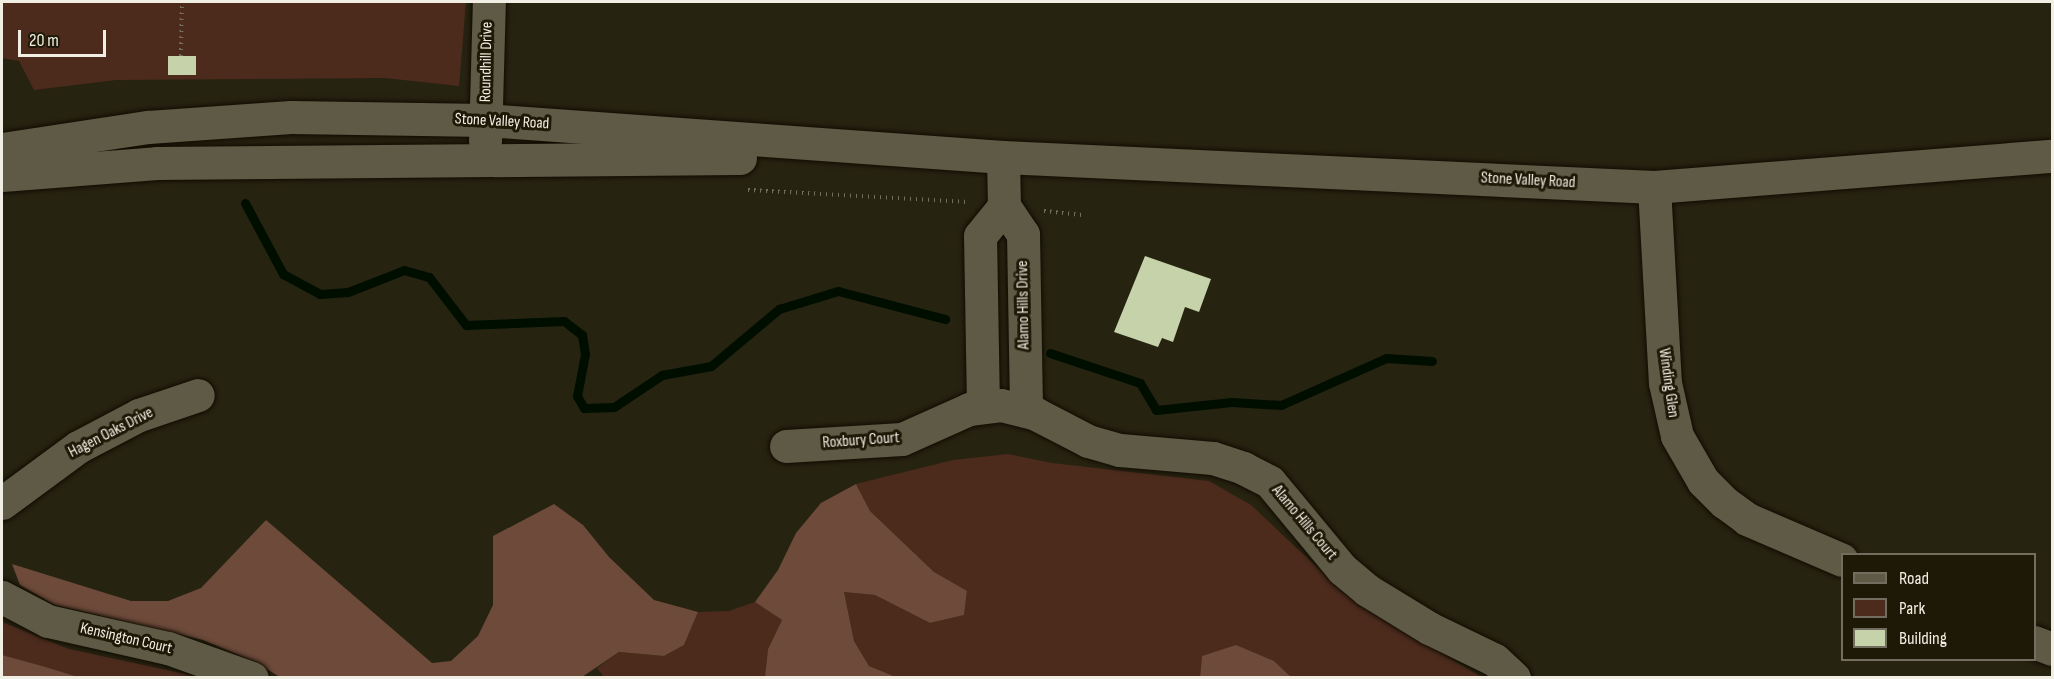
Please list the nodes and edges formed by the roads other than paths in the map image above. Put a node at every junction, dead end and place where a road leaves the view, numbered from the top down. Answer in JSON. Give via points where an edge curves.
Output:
{"nodes":[{"id":1,"x":489,"y":2,"type":"edge"},
{"id":2,"x":486,"y":120,"type":"junction"},
{"id":3,"x":2,"y":149,"type":"edge"},
{"id":4,"x":2052,"y":156,"type":"edge"},
{"id":5,"x":1003,"y":157,"type":"junction"},
{"id":6,"x":484,"y":159,"type":"junction"},
{"id":7,"x":2,"y":175,"type":"edge"},
{"id":8,"x":1654,"y":187,"type":"junction"},
{"id":9,"x":1004,"y":206,"type":"junction"},
{"id":10,"x":198,"y":395,"type":"dead end"},
{"id":11,"x":1004,"y":407,"type":"junction"},
{"id":12,"x":786,"y":446,"type":"dead end"},
{"id":13,"x":2,"y":503,"type":"edge"},
{"id":14,"x":1841,"y":560,"type":"edge"},
{"id":15,"x":2,"y":597,"type":"edge"},
{"id":16,"x":2036,"y":643,"type":"edge"},
{"id":17,"x":2052,"y":649,"type":"edge"},
{"id":18,"x":252,"y":678,"type":"edge"},
{"id":19,"x":1514,"y":678,"type":"edge"}],
"edges":[{"from":1,"to":2,"type":"street","name":"Roundhill Drive"},
{"from":2,"to":3,"type":"street","name":"Stone Valley Road","via":[[291,117],[148,127]]},
{"from":2,"to":5,"type":"street","name":"Stone Valley Road"},
{"from":2,"to":6,"type":"street","name":"Roundhill Drive"},
{"from":4,"to":8,"type":"street","name":"Stone Valley Road"},
{"from":5,"to":6,"type":"street","name":"Stone Valley Road"},
{"from":5,"to":8,"type":"street","name":"Stone Valley Road"},
{"from":5,"to":9,"type":"street"},
{"from":6,"to":7,"type":"street","name":"Stone Valley Road","via":[[157,163]]},
{"from":8,"to":14,"type":"street","name":"Winding Glen","via":[[1665,383],[1677,436],[1703,480],[1724,502],[1747,519]]},
{"from":9,"to":11,"type":"street","name":"Alamo Hills Drive","via":[[1023,234]]},
{"from":9,"to":11,"type":"street","via":[[980,236]]},
{"from":10,"to":13,"type":"street","name":"Hagen Oaks Drive","via":[[139,415],[78,447]]},
{"from":11,"to":12,"type":"street","name":"Roxbury Court","via":[[969,409],[902,440]]},
{"from":11,"to":19,"type":"street","name":"Alamo Hills Court","via":[[1109,447],[1213,458],[1244,468],[1270,482],[1342,569],[1367,590],[1429,628],[1496,660]]},
{"from":15,"to":18,"type":"street","name":"Kensington Court","via":[[48,621],[168,648]]},
{"from":16,"to":17,"type":"street"}]}
